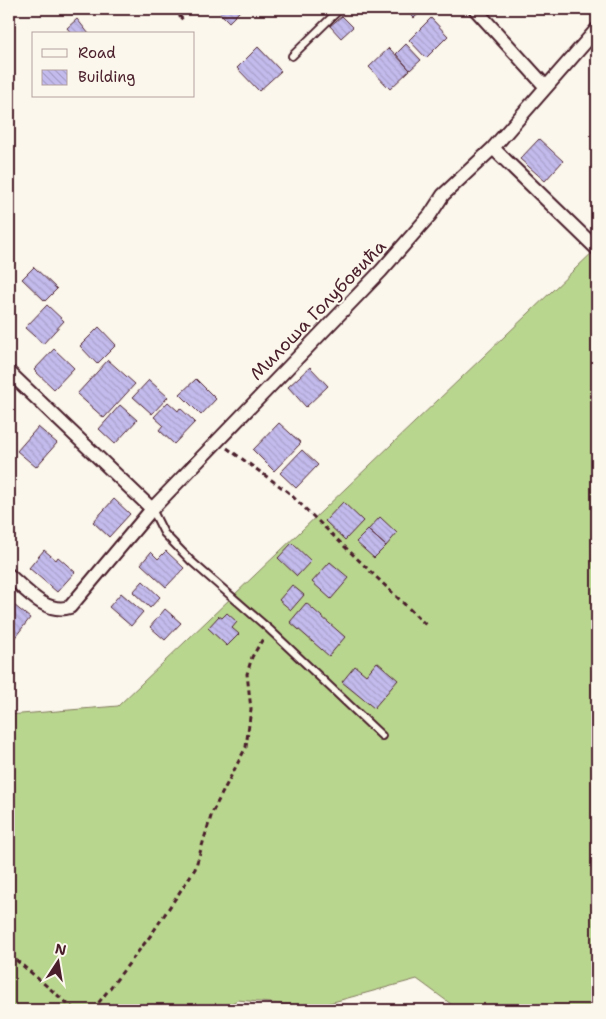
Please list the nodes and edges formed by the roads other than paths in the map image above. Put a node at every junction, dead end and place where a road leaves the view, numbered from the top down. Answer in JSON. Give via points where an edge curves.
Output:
{"nodes":[{"id":1,"x":340,"y":9,"type":"edge"},
{"id":2,"x":475,"y":9,"type":"edge"},
{"id":3,"x":597,"y":29,"type":"edge"},
{"id":4,"x":292,"y":56,"type":"dead end"},
{"id":5,"x":545,"y":86,"type":"junction"},
{"id":6,"x":493,"y":148,"type":"junction"},
{"id":7,"x":597,"y":248,"type":"edge"},
{"id":8,"x":9,"y":372,"type":"edge"},
{"id":9,"x":152,"y":509,"type":"junction"},
{"id":10,"x":9,"y":575,"type":"edge"},
{"id":11,"x":382,"y":736,"type":"dead end"}],
"edges":[{"from":1,"to":4,"type":"lane"},
{"from":2,"to":5,"type":"street"},
{"from":3,"to":5,"type":"street","name":"Милоша Голубовића"},
{"from":5,"to":6,"type":"street","name":"Милоша Голубовића"},
{"from":6,"to":7,"type":"street"},
{"from":6,"to":9,"type":"street","name":"Милоша Голубовића","via":[[454,184],[381,271]]},
{"from":8,"to":9,"type":"street"},
{"from":9,"to":10,"type":"street","name":"Милоша Голубовића","via":[[70,607],[60,609],[37,600]]},
{"from":9,"to":11,"type":"lane","via":[[170,539]]}]}
